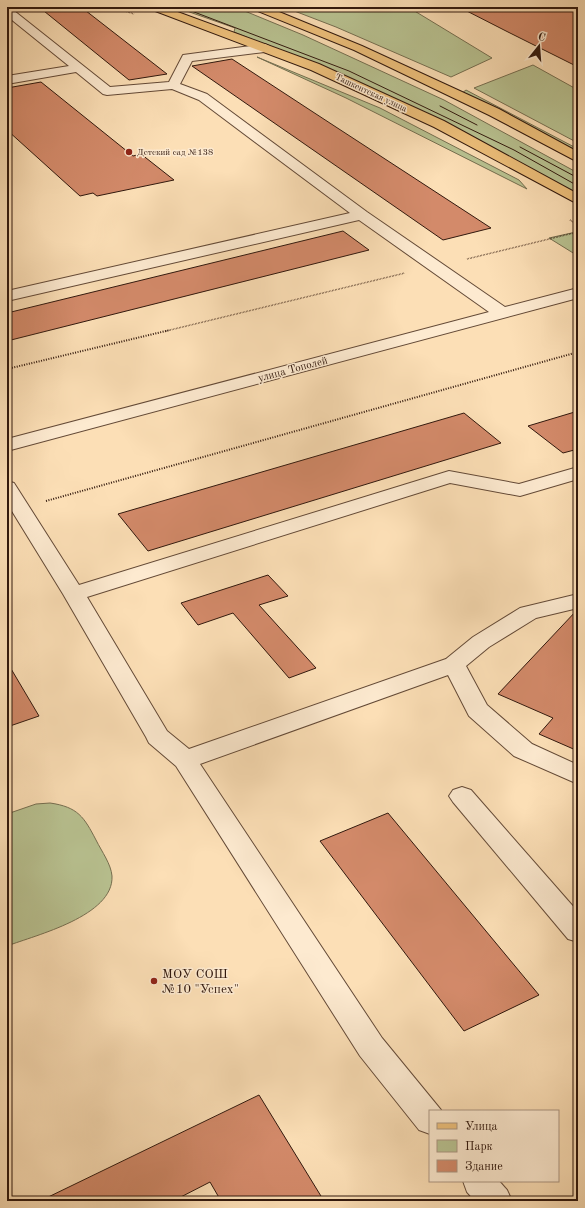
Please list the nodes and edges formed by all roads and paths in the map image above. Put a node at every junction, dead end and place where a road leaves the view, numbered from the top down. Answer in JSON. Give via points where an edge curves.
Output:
{"nodes":[{"id":1,"x":24,"y":7,"type":"edge"},
{"id":2,"x":154,"y":7,"type":"edge"},
{"id":3,"x":257,"y":7,"type":"edge"},
{"id":4,"x":8,"y":12,"type":"edge"},
{"id":5,"x":265,"y":48,"type":"junction"},
{"id":6,"x":78,"y":68,"type":"junction"},
{"id":7,"x":7,"y":80,"type":"edge"},
{"id":8,"x":173,"y":85,"type":"junction"},
{"id":9,"x":578,"y":158,"type":"edge"},
{"id":10,"x":578,"y":200,"type":"edge"},
{"id":11,"x":362,"y":215,"type":"junction"},
{"id":12,"x":578,"y":232,"type":"edge"},
{"id":13,"x":435,"y":266,"type":"junction"},
{"id":14,"x":578,"y":293,"type":"edge"},
{"id":15,"x":7,"y":296,"type":"edge"},
{"id":16,"x":503,"y":314,"type":"junction"},
{"id":17,"x":578,"y":352,"type":"edge"},
{"id":18,"x":7,"y":369,"type":"edge"},
{"id":19,"x":7,"y":445,"type":"edge"},
{"id":20,"x":578,"y":473,"type":"edge"},
{"id":21,"x":7,"y":487,"type":"edge"},
{"id":22,"x":20,"y":508,"type":"junction"},
{"id":23,"x":74,"y":594,"type":"junction"},
{"id":24,"x":578,"y":601,"type":"edge"},
{"id":25,"x":454,"y":664,"type":"junction"},
{"id":26,"x":185,"y":760,"type":"junction"},
{"id":27,"x":578,"y":775,"type":"edge"},
{"id":28,"x":462,"y":796,"type":"dead end"},
{"id":29,"x":578,"y":931,"type":"edge"},
{"id":30,"x":429,"y":1119,"type":"edge"},
{"id":31,"x":480,"y":1182,"type":"edge"},
{"id":32,"x":495,"y":1201,"type":"edge"}],
"edges":[{"from":1,"to":4,"type":"street"},
{"from":2,"to":5,"type":"main road","name":"Ташкентская улица"},
{"from":3,"to":9,"type":"main road","via":[[358,48],[474,102]]},
{"from":4,"to":6,"type":"street"},
{"from":5,"to":8,"type":"street","via":[[187,58]]},
{"from":5,"to":10,"type":"main road","name":"Ташкентская улица","via":[[315,67],[439,124]]},
{"from":6,"to":7,"type":"street"},
{"from":6,"to":8,"type":"street","via":[[107,91]]},
{"from":8,"to":11,"type":"street","via":[[203,97]]},
{"from":11,"to":13,"type":"street"},
{"from":11,"to":15,"type":"street"},
{"from":12,"to":13,"type":"path"},
{"from":13,"to":16,"type":"street"},
{"from":13,"to":18,"type":"path"},
{"from":14,"to":16,"type":"street","name":"улица Тополей"},
{"from":16,"to":19,"type":"street","name":"улица Тополей"},
{"from":17,"to":22,"type":"path"},
{"from":20,"to":23,"type":"street","via":[[520,490],[449,477]]},
{"from":21,"to":22,"type":"street"},
{"from":22,"to":23,"type":"street"},
{"from":23,"to":26,"type":"street","via":[[158,737]]},
{"from":24,"to":25,"type":"street","via":[[528,613],[481,642]]},
{"from":25,"to":26,"type":"street"},
{"from":25,"to":27,"type":"street","via":[[476,710],[523,750]]},
{"from":26,"to":30,"type":"street","via":[[371,1047]]},
{"from":28,"to":29,"type":"street"},
{"from":31,"to":32,"type":"street"}]}
